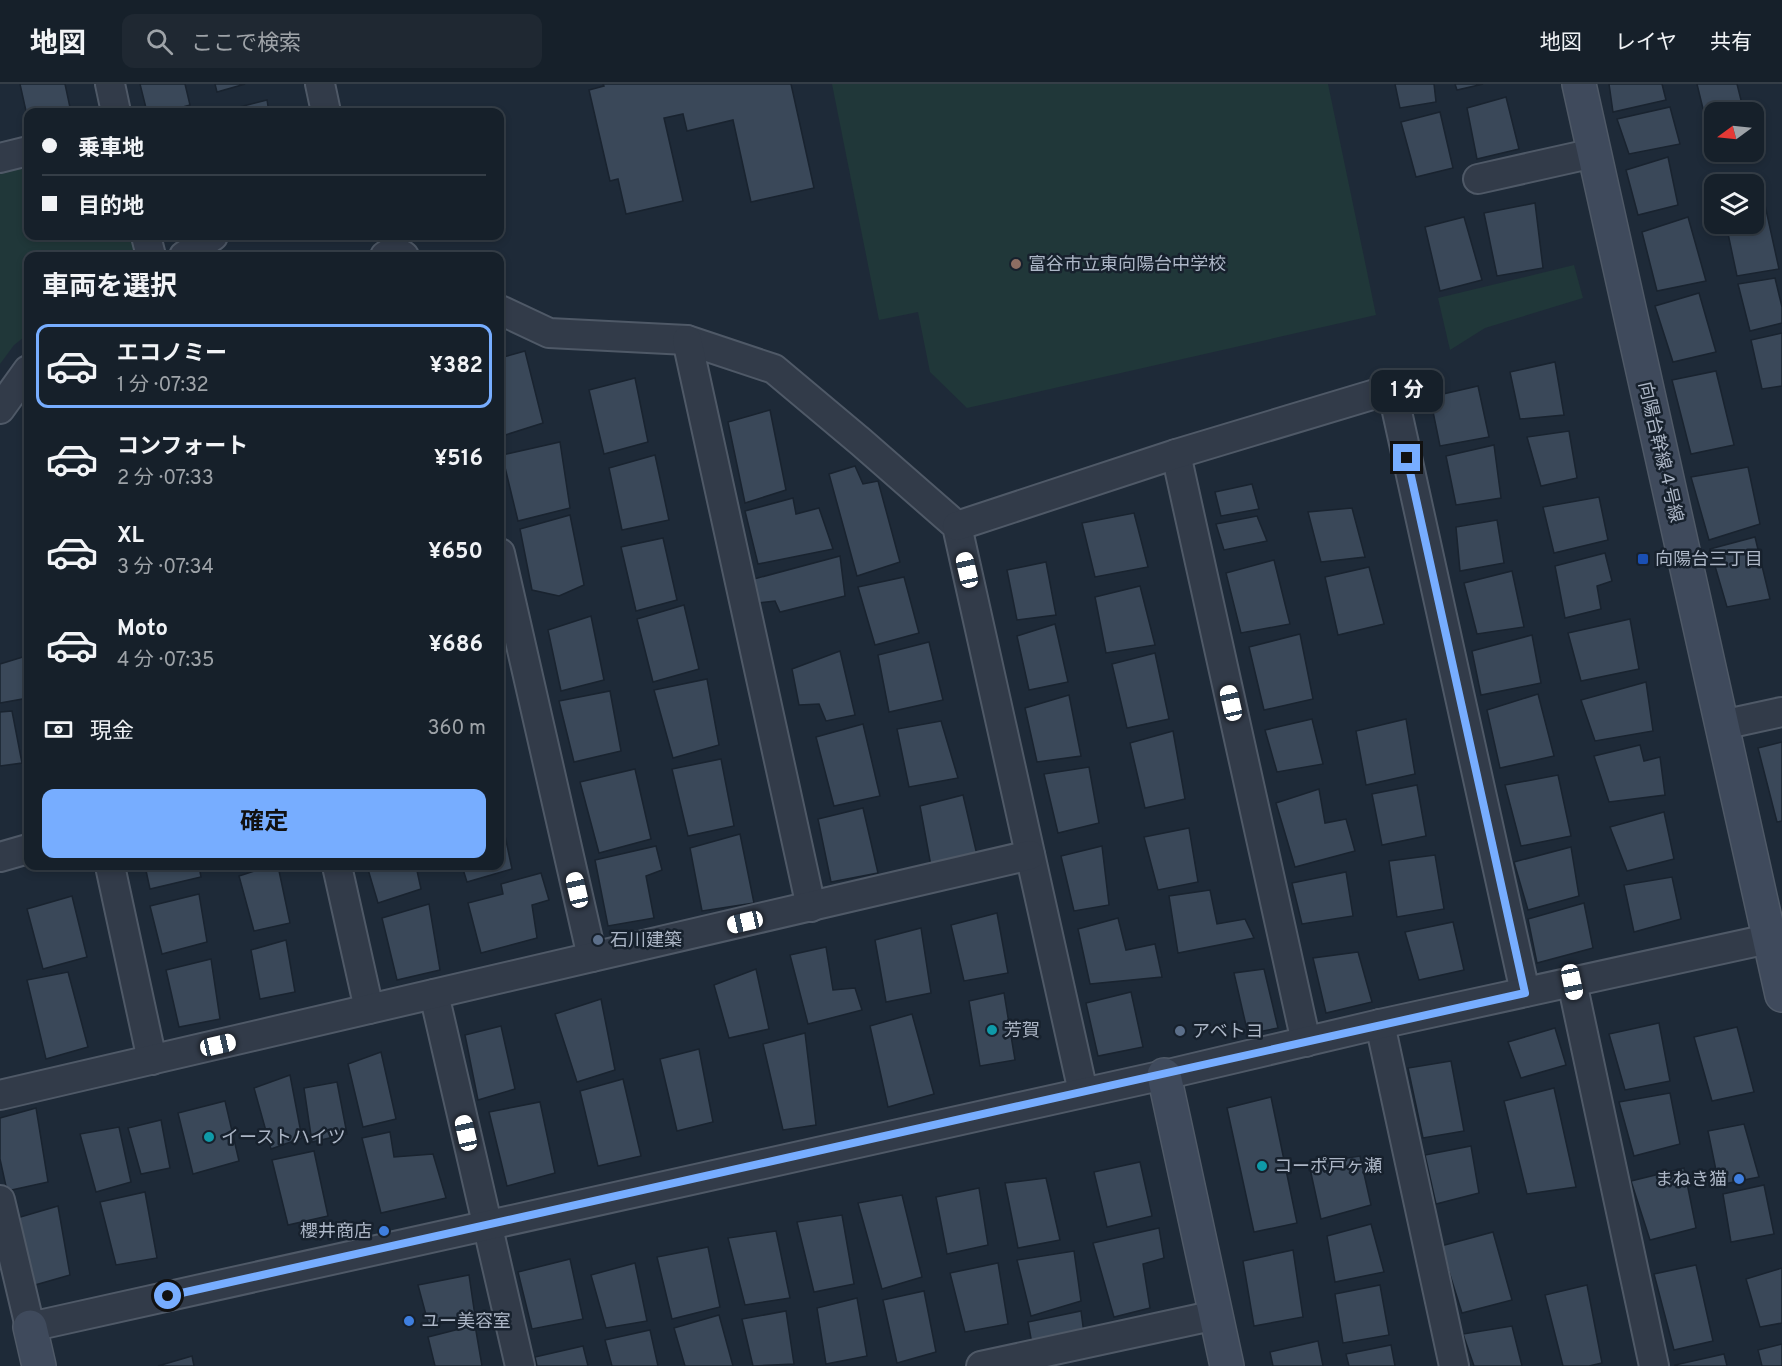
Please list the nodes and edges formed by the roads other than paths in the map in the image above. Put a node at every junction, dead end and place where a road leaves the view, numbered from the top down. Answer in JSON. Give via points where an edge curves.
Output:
{"nodes":[{"id":1,"x":110,"y":84,"type":"edge"},
{"id":2,"x":320,"y":84,"type":"edge"},
{"id":3,"x":1580,"y":84,"type":"edge"},
{"id":4,"x":115,"y":108,"type":"edge"},
{"id":5,"x":325,"y":108,"type":"edge"},
{"id":6,"x":24,"y":152,"type":"edge"},
{"id":7,"x":1594,"y":153,"type":"junction"},
{"id":8,"x":0,"y":158,"type":"edge"},
{"id":9,"x":1478,"y":179,"type":"dead end"},
{"id":10,"x":207,"y":240,"type":"edge"},
{"id":11,"x":190,"y":252,"type":"edge"},
{"id":12,"x":504,"y":312,"type":"edge"},
{"id":13,"x":687,"y":340,"type":"junction"},
{"id":14,"x":24,"y":376,"type":"edge"},
{"id":15,"x":0,"y":409,"type":"edge"},
{"id":16,"x":1176,"y":454,"type":"junction"},
{"id":17,"x":957,"y":526,"type":"junction"},
{"id":18,"x":504,"y":571,"type":"edge"},
{"id":19,"x":1782,"y":712,"type":"edge"},
{"id":20,"x":1722,"y":725,"type":"junction"},
{"id":21,"x":24,"y":850,"type":"edge"},
{"id":22,"x":1030,"y":855,"type":"junction"},
{"id":23,"x":0,"y":857,"type":"edge"},
{"id":24,"x":111,"y":870,"type":"edge"},
{"id":25,"x":338,"y":870,"type":"edge"},
{"id":26,"x":811,"y":907,"type":"junction"},
{"id":27,"x":1776,"y":937,"type":"edge"},
{"id":28,"x":592,"y":957,"type":"junction"},
{"id":29,"x":1572,"y":982,"type":"junction"},
{"id":30,"x":1525,"y":993,"type":"junction"},
{"id":31,"x":434,"y":994,"type":"junction"},
{"id":32,"x":1782,"y":995,"type":"edge"},
{"id":33,"x":369,"y":1009,"type":"junction"},
{"id":34,"x":1380,"y":1024,"type":"junction"},
{"id":35,"x":1306,"y":1042,"type":"junction"},
{"id":36,"x":153,"y":1060,"type":"junction"},
{"id":37,"x":1164,"y":1075,"type":"junction"},
{"id":38,"x":1083,"y":1092,"type":"junction"},
{"id":39,"x":0,"y":1095,"type":"edge"},
{"id":40,"x":0,"y":1200,"type":"edge"},
{"id":41,"x":488,"y":1225,"type":"junction"},
{"id":42,"x":1216,"y":1315,"type":"junction"},
{"id":43,"x":30,"y":1327,"type":"junction"},
{"id":44,"x":39,"y":1366,"type":"edge"},
{"id":45,"x":520,"y":1366,"type":"edge"},
{"id":46,"x":983,"y":1366,"type":"edge"},
{"id":47,"x":1227,"y":1366,"type":"edge"},
{"id":48,"x":1454,"y":1366,"type":"edge"},
{"id":49,"x":1654,"y":1366,"type":"edge"}],
"edges":[{"from":1,"to":4,"type":"street"},
{"from":2,"to":5,"type":"street"},
{"from":3,"to":7,"type":"street","name":"向陽台幹線４号線"},
{"from":6,"to":8,"type":"street"},
{"from":7,"to":9,"type":"street"},
{"from":7,"to":20,"type":"street","name":"向陽台幹線４号線"},
{"from":10,"to":11,"type":"street"},
{"from":12,"to":13,"type":"street","via":[[549,333]]},
{"from":13,"to":17,"type":"street","via":[[774,369]]},
{"from":13,"to":26,"type":"street"},
{"from":14,"to":15,"type":"street"},
{"from":16,"to":17,"type":"street"},
{"from":16,"to":30,"type":"street","via":[[1392,388]]},
{"from":16,"to":35,"type":"street"},
{"from":17,"to":22,"type":"street"},
{"from":18,"to":28,"type":"street"},
{"from":19,"to":20,"type":"street"},
{"from":20,"to":27,"type":"street","name":"向陽台幹線４号線"},
{"from":21,"to":23,"type":"street"},
{"from":22,"to":26,"type":"street"},
{"from":22,"to":38,"type":"street"},
{"from":24,"to":36,"type":"street"},
{"from":25,"to":33,"type":"street"},
{"from":26,"to":28,"type":"street"},
{"from":27,"to":29,"type":"street"},
{"from":27,"to":32,"type":"street","name":"向陽台幹線４号線"},
{"from":28,"to":31,"type":"street"},
{"from":29,"to":30,"type":"street"},
{"from":29,"to":49,"type":"street"},
{"from":30,"to":34,"type":"street"},
{"from":31,"to":33,"type":"street"},
{"from":31,"to":41,"type":"street"},
{"from":33,"to":36,"type":"street"},
{"from":34,"to":35,"type":"street"},
{"from":34,"to":48,"type":"street"},
{"from":35,"to":37,"type":"street"},
{"from":36,"to":39,"type":"street"},
{"from":37,"to":38,"type":"street"},
{"from":37,"to":42,"type":"street"},
{"from":38,"to":41,"type":"street"},
{"from":40,"to":43,"type":"street"},
{"from":41,"to":43,"type":"street"},
{"from":41,"to":45,"type":"street"},
{"from":42,"to":46,"type":"street"},
{"from":42,"to":47,"type":"street"},
{"from":43,"to":44,"type":"street"}]}
